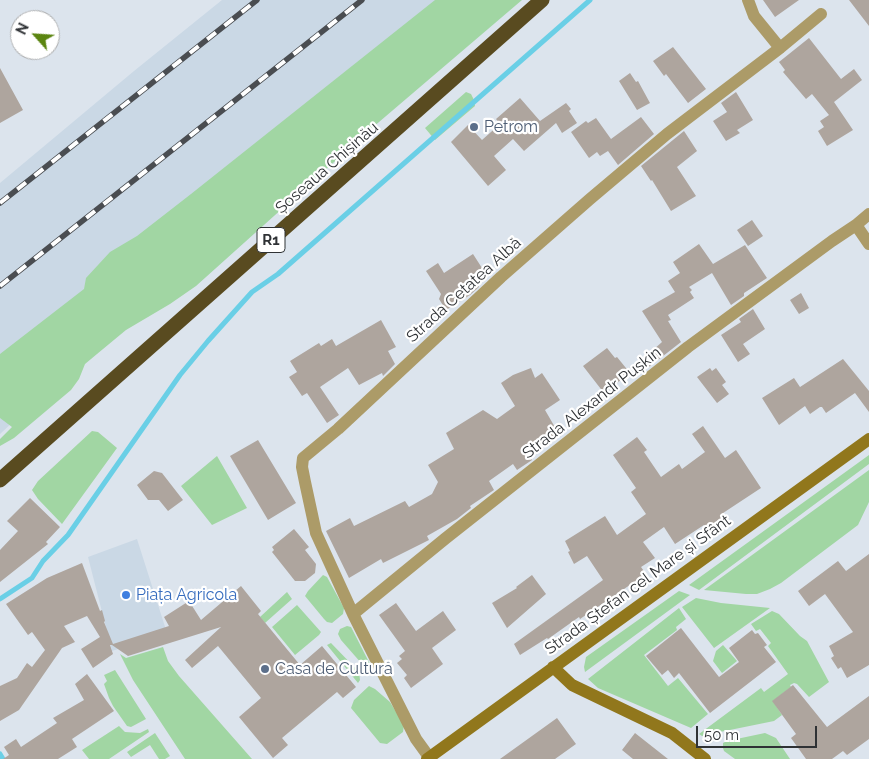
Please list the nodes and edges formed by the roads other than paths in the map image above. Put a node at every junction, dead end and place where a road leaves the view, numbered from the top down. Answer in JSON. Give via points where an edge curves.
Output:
{"nodes":[{"id":1,"x":542,"y":0,"type":"edge"},
{"id":2,"x":748,"y":0,"type":"edge"},
{"id":3,"x":821,"y":14,"type":"dead end"},
{"id":4,"x":780,"y":48,"type":"junction"},
{"id":5,"x":869,"y":214,"type":"edge"},
{"id":6,"x":856,"y":225,"type":"junction"},
{"id":7,"x":869,"y":244,"type":"edge"},
{"id":8,"x":869,"y":439,"type":"edge"},
{"id":9,"x":0,"y":480,"type":"edge"},
{"id":10,"x":353,"y":614,"type":"junction"},
{"id":11,"x":553,"y":667,"type":"junction"},
{"id":12,"x":428,"y":758,"type":"edge"},
{"id":13,"x":705,"y":759,"type":"edge"}],
"edges":[{"from":1,"to":9,"type":"highway","name":"Șoseaua Chișinău","number":"R1"},
{"from":2,"to":4,"type":"street","via":[[754,16]]},
{"from":3,"to":4,"type":"street","name":"Strada Cetatea Albă"},
{"from":4,"to":10,"type":"street","name":"Strada Cetatea Albă","via":[[667,134],[590,199],[304,458],[304,482],[316,533]]},
{"from":5,"to":6,"type":"street","name":"Strada Alexandr Pușkin"},
{"from":6,"to":7,"type":"street"},
{"from":6,"to":10,"type":"street","name":"Strada Alexandr Pușkin","via":[[688,347]]},
{"from":8,"to":11,"type":"street","name":"Strada Ștefan cel Mare și Sfânt"},
{"from":10,"to":12,"type":"street","name":"Strada Cetatea Albă"},
{"from":11,"to":12,"type":"street","name":"Strada Ștefan cel Mare și Sfânt"},
{"from":11,"to":13,"type":"street","via":[[572,685],[672,733]]}]}
